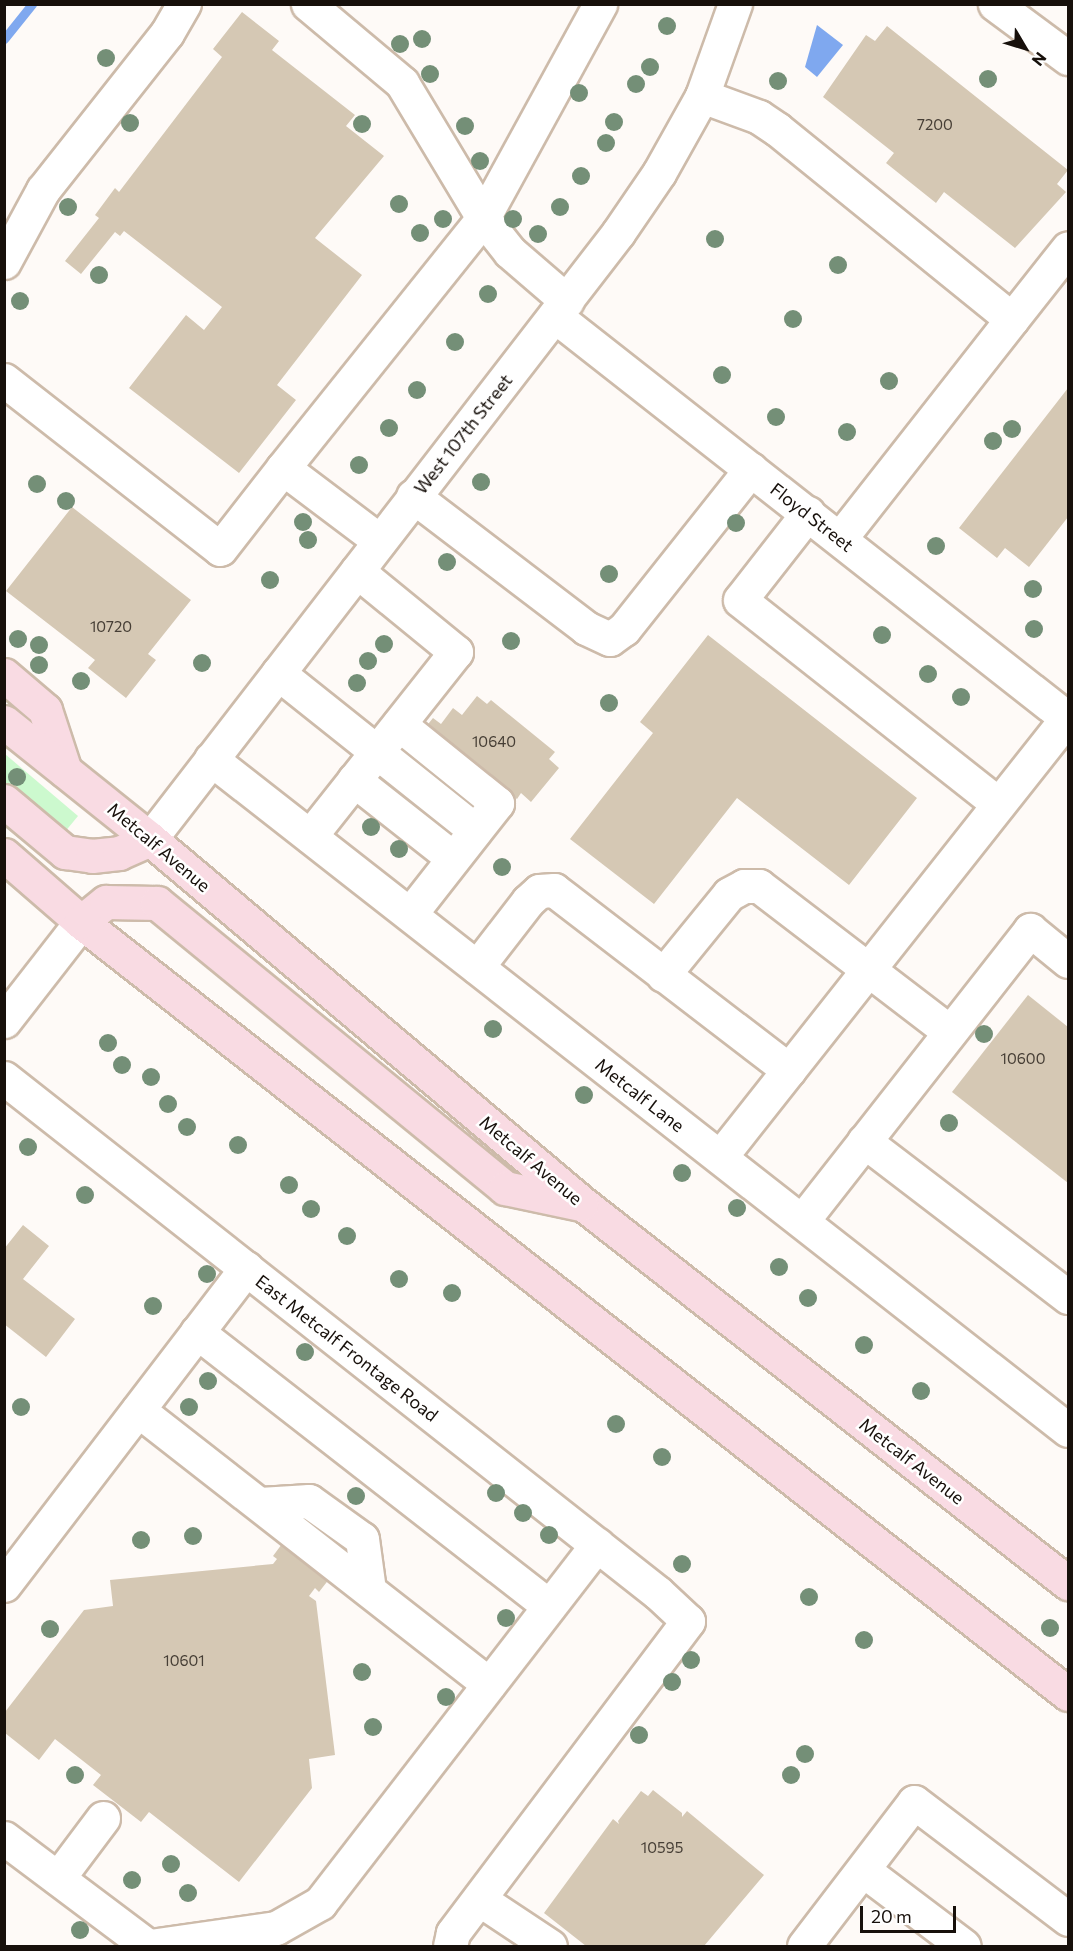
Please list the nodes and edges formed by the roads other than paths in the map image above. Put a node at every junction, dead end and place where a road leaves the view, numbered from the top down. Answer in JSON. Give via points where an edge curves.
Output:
{"nodes":[{"id":1,"x":184,"y":4,"type":"edge"},
{"id":2,"x":308,"y":4,"type":"edge"},
{"id":3,"x":600,"y":4,"type":"edge"},
{"id":4,"x":735,"y":4,"type":"edge"},
{"id":5,"x":995,"y":4,"type":"edge"},
{"id":6,"x":1068,"y":58,"type":"edge"},
{"id":7,"x":702,"y":96,"type":"junction"},
{"id":8,"x":483,"y":218,"type":"junction"},
{"id":9,"x":1068,"y":248,"type":"edge"},
{"id":10,"x":4,"y":262,"type":"edge"},
{"id":11,"x":561,"y":308,"type":"junction"},
{"id":12,"x":1012,"y":319,"type":"junction"},
{"id":13,"x":4,"y":380,"type":"edge"},
{"id":14,"x":283,"y":468,"type":"junction"},
{"id":15,"x":751,"y":469,"type":"junction"},
{"id":16,"x":413,"y":496,"type":"junction"},
{"id":17,"x":808,"y":513,"type":"junction"},
{"id":18,"x":840,"y":538,"type":"junction"},
{"id":19,"x":380,"y":541,"type":"junction"},
{"id":20,"x":357,"y":572,"type":"junction"},
{"id":21,"x":278,"y":673,"type":"junction"},
{"id":22,"x":4,"y":675,"type":"edge"},
{"id":23,"x":1068,"y":719,"type":"edge"},
{"id":24,"x":4,"y":722,"type":"edge"},
{"id":25,"x":399,"y":724,"type":"junction"},
{"id":26,"x":377,"y":752,"type":"junction"},
{"id":27,"x":211,"y":759,"type":"junction"},
{"id":28,"x":65,"y":771,"type":"junction"},
{"id":29,"x":354,"y":780,"type":"junction"},
{"id":30,"x":4,"y":801,"type":"edge"},
{"id":31,"x":998,"y":804,"type":"junction"},
{"id":32,"x":475,"y":830,"type":"junction"},
{"id":33,"x":310,"y":836,"type":"junction"},
{"id":34,"x":150,"y":839,"type":"junction"},
{"id":35,"x":4,"y":855,"type":"edge"},
{"id":36,"x":453,"y":858,"type":"junction"},
{"id":37,"x":410,"y":914,"type":"junction"},
{"id":38,"x":81,"y":922,"type":"junction"},
{"id":39,"x":1068,"y":960,"type":"edge"},
{"id":40,"x":477,"y":967,"type":"junction"},
{"id":41,"x":869,"y":969,"type":"junction"},
{"id":42,"x":663,"y":975,"type":"junction"},
{"id":43,"x":4,"y":1021,"type":"edge"},
{"id":44,"x":950,"y":1032,"type":"junction"},
{"id":45,"x":789,"y":1070,"type":"junction"},
{"id":46,"x":4,"y":1078,"type":"edge"},
{"id":47,"x":864,"y":1141,"type":"junction"},
{"id":48,"x":720,"y":1157,"type":"junction"},
{"id":49,"x":583,"y":1204,"type":"junction"},
{"id":50,"x":802,"y":1221,"type":"junction"},
{"id":51,"x":246,"y":1268,"type":"junction"},
{"id":52,"x":1068,"y":1297,"type":"edge"},
{"id":53,"x":197,"y":1332,"type":"junction"},
{"id":54,"x":138,"y":1410,"type":"junction"},
{"id":55,"x":1064,"y":1417,"type":"edge"},
{"id":56,"x":597,"y":1545,"type":"junction"},
{"id":57,"x":1068,"y":1584,"type":"edge"},
{"id":58,"x":4,"y":1585,"type":"edge"},
{"id":59,"x":549,"y":1606,"type":"junction"},
{"id":60,"x":489,"y":1684,"type":"junction"},
{"id":61,"x":1068,"y":1694,"type":"edge"},
{"id":62,"x":103,"y":1818,"type":"dead end"},
{"id":63,"x":4,"y":1838,"type":"edge"},
{"id":64,"x":863,"y":1870,"type":"junction"},
{"id":65,"x":58,"y":1878,"type":"junction"},
{"id":66,"x":479,"y":1899,"type":"junction"},
{"id":67,"x":1068,"y":1919,"type":"edge"},
{"id":68,"x":149,"y":1947,"type":"edge"},
{"id":69,"x":450,"y":1947,"type":"edge"},
{"id":70,"x":550,"y":1947,"type":"edge"},
{"id":71,"x":804,"y":1947,"type":"edge"},
{"id":72,"x":964,"y":1947,"type":"edge"}],
"edges":[{"from":1,"to":10,"type":"street","via":[[167,33],[43,190]]},
{"from":2,"to":8,"type":"street","name":"Floyd Street","via":[[402,83]]},
{"from":3,"to":8,"type":"street"},
{"from":4,"to":7,"type":"street","name":"West 107th Street"},
{"from":5,"to":6,"type":"street"},
{"from":7,"to":11,"type":"street","name":"West 107th Street","via":[[660,174]]},
{"from":7,"to":12,"type":"street","via":[[759,117],[777,129]]},
{"from":8,"to":11,"type":"street","name":"Floyd Street"},
{"from":8,"to":14,"type":"street"},
{"from":9,"to":12,"type":"street"},
{"from":11,"to":15,"type":"street","name":"Floyd Street"},
{"from":11,"to":16,"type":"street","name":"West 107th Street"},
{"from":12,"to":18,"type":"street"},
{"from":13,"to":14,"type":"street","via":[[220,549]]},
{"from":14,"to":19,"type":"street"},
{"from":15,"to":16,"type":"street","via":[[624,629],[610,639],[586,628]]},
{"from":15,"to":17,"type":"street","name":"Floyd Street"},
{"from":16,"to":19,"type":"street","name":"West 107th Street"},
{"from":17,"to":18,"type":"street","name":"Floyd Street"},
{"from":17,"to":31,"type":"street","via":[[740,600]]},
{"from":18,"to":23,"type":"street","name":"Floyd Street"},
{"from":19,"to":20,"type":"street","name":"West 107th Street"},
{"from":20,"to":21,"type":"street","name":"West 107th Street"},
{"from":20,"to":25,"type":"street","via":[[456,652]]},
{"from":21,"to":26,"type":"street"},
{"from":21,"to":27,"type":"street","name":"West 107th Street"},
{"from":22,"to":28,"type":"main road","via":[[45,710]]},
{"from":23,"to":31,"type":"street"},
{"from":24,"to":28,"type":"main road","name":"Metcalf Avenue"},
{"from":25,"to":26,"type":"street"},
{"from":25,"to":32,"type":"street","via":[[496,803]]},
{"from":26,"to":29,"type":"street"},
{"from":26,"to":32,"type":"street"},
{"from":27,"to":33,"type":"street","name":"Metcalf Lane"},
{"from":27,"to":34,"type":"street","name":"West 107th Street"},
{"from":28,"to":34,"type":"main road","name":"Metcalf Avenue"},
{"from":29,"to":33,"type":"street"},
{"from":29,"to":36,"type":"street"},
{"from":30,"to":34,"type":"main road","via":[[65,852],[92,856],[119,853]]},
{"from":31,"to":41,"type":"street"},
{"from":32,"to":36,"type":"street"},
{"from":33,"to":37,"type":"street","name":"Metcalf Lane"},
{"from":34,"to":49,"type":"main road","name":"Metcalf Avenue"},
{"from":35,"to":38,"type":"main road"},
{"from":36,"to":37,"type":"street"},
{"from":37,"to":40,"type":"street","name":"Metcalf Lane"},
{"from":38,"to":43,"type":"street"},
{"from":38,"to":49,"type":"main road","via":[[106,902],[157,903],[505,1188]]},
{"from":38,"to":61,"type":"main road"},
{"from":39,"to":44,"type":"street","via":[[1030,930]]},
{"from":40,"to":42,"type":"street","via":[[528,901],[539,891],[554,890]]},
{"from":40,"to":48,"type":"street","name":"Metcalf Lane"},
{"from":41,"to":42,"type":"street","via":[[759,885],[744,886],[729,894]]},
{"from":41,"to":44,"type":"street"},
{"from":41,"to":45,"type":"street"},
{"from":42,"to":45,"type":"street"},
{"from":44,"to":47,"type":"street"},
{"from":45,"to":48,"type":"street"},
{"from":46,"to":51,"type":"street","name":"East Metcalf Frontage Road"},
{"from":47,"to":50,"type":"street"},
{"from":47,"to":52,"type":"street"},
{"from":48,"to":50,"type":"street","name":"Metcalf Lane"},
{"from":49,"to":57,"type":"main road","name":"Metcalf Avenue"},
{"from":50,"to":55,"type":"street","name":"Metcalf Lane"},
{"from":51,"to":53,"type":"street"},
{"from":51,"to":56,"type":"street","name":"East Metcalf Frontage Road"},
{"from":53,"to":54,"type":"street"},
{"from":53,"to":59,"type":"street"},
{"from":54,"to":58,"type":"street"},
{"from":54,"to":60,"type":"street","via":[[260,1504],[309,1501],[362,1539],[369,1590]]},
{"from":56,"to":59,"type":"street"},
{"from":56,"to":66,"type":"street","name":"East Metcalf Frontage Road","via":[[688,1621]]},
{"from":59,"to":60,"type":"street"},
{"from":60,"to":68,"type":"street","via":[[320,1903],[276,1928]]},
{"from":62,"to":65,"type":"street"},
{"from":63,"to":65,"type":"street"},
{"from":64,"to":67,"type":"street","via":[[914,1802]]},
{"from":64,"to":71,"type":"street"},
{"from":64,"to":72,"type":"street"},
{"from":65,"to":68,"type":"street"},
{"from":66,"to":69,"type":"street","via":[[453,1933]]},
{"from":66,"to":70,"type":"street"}]}
